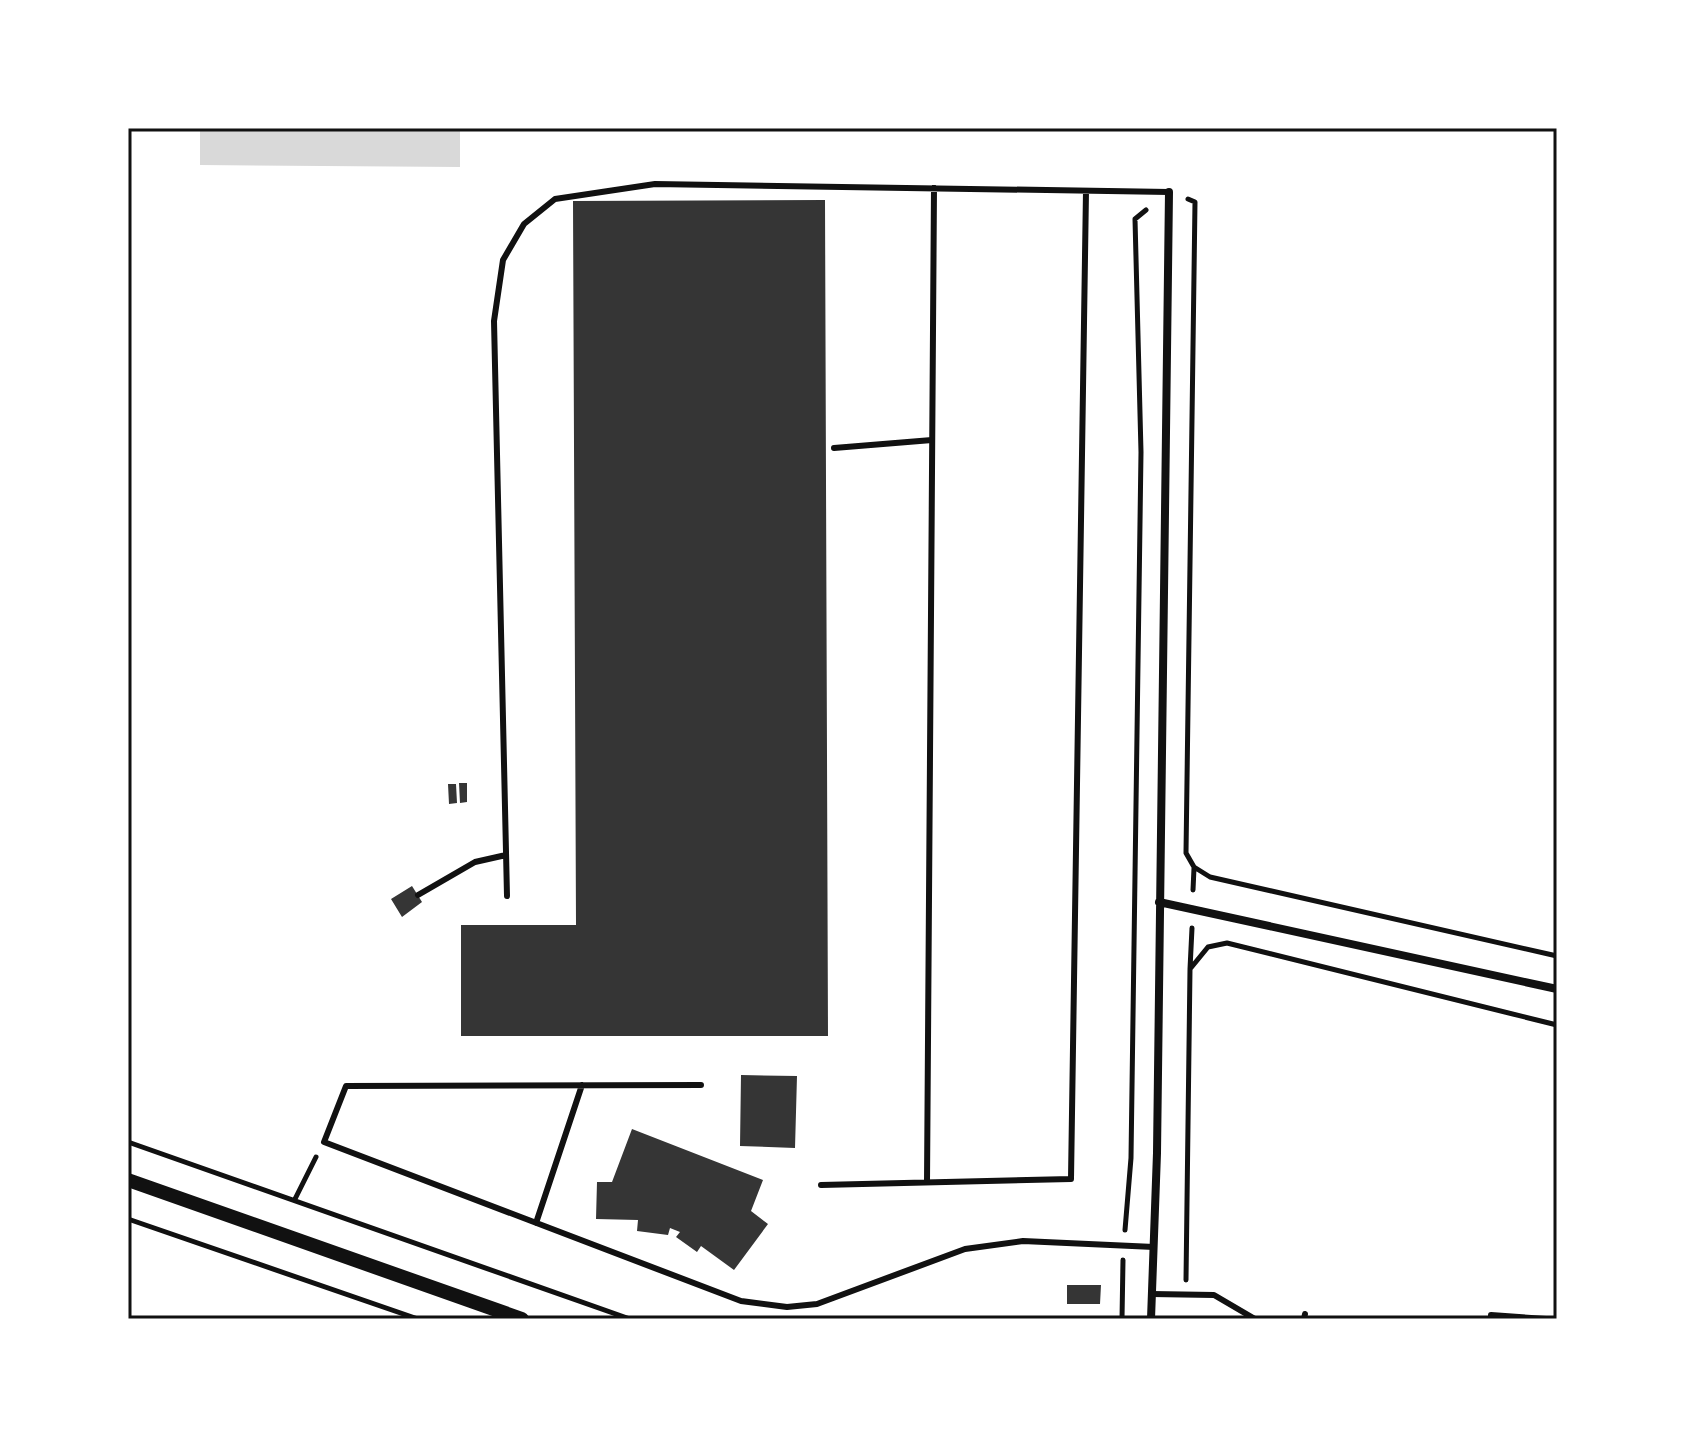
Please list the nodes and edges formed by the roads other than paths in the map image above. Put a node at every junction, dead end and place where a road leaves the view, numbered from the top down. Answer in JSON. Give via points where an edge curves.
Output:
{"nodes":[{"id":1,"x":934,"y":188,"type":"junction"},
{"id":2,"x":1086,"y":191,"type":"junction"},
{"id":3,"x":1169,"y":192,"type":"joint"},
{"id":4,"x":932,"y":440,"type":"junction"},
{"id":5,"x":834,"y":448,"type":"dead end"},
{"id":6,"x":506,"y":855,"type":"junction"},
{"id":7,"x":418,"y":895,"type":"dead end"},
{"id":8,"x":507,"y":896,"type":"dead end"},
{"id":9,"x":1159,"y":902,"type":"junction"},
{"id":10,"x":1557,"y":989,"type":"edge"},
{"id":11,"x":582,"y":1085,"type":"junction"},
{"id":12,"x":701,"y":1085,"type":"dead end"},
{"id":13,"x":128,"y":1180,"type":"edge"},
{"id":14,"x":927,"y":1182,"type":"junction"},
{"id":15,"x":821,"y":1185,"type":"dead end"},
{"id":16,"x":536,"y":1223,"type":"junction"},
{"id":17,"x":1154,"y":1247,"type":"junction"},
{"id":18,"x":1152,"y":1294,"type":"junction"},
{"id":19,"x":522,"y":1319,"type":"edge"},
{"id":20,"x":1151,"y":1319,"type":"edge"},
{"id":21,"x":1255,"y":1319,"type":"edge"},
{"id":22,"x":1491,"y":1319,"type":"edge"},
{"id":23,"x":1546,"y":1319,"type":"edge"}],
"edges":[{"from":1,"to":2,"type":"lane"},
{"from":1,"to":4,"type":"lane"},
{"from":1,"to":6,"type":"lane","via":[[655,184],[555,199],[524,224],[503,260],[494,321]]},
{"from":2,"to":3,"type":"lane"},
{"from":2,"to":14,"type":"lane","via":[[1071,1179]]},
{"from":3,"to":9,"type":"street"},
{"from":4,"to":5,"type":"lane"},
{"from":4,"to":14,"type":"lane"},
{"from":6,"to":7,"type":"lane","via":[[475,862]]},
{"from":6,"to":8,"type":"lane"},
{"from":9,"to":10,"type":"street"},
{"from":9,"to":17,"type":"street"},
{"from":11,"to":12,"type":"lane"},
{"from":11,"to":16,"type":"lane"},
{"from":11,"to":16,"type":"lane","via":[[346,1086],[324,1142]]},
{"from":13,"to":19,"type":"street"},
{"from":14,"to":15,"type":"lane"},
{"from":16,"to":17,"type":"lane","via":[[741,1301],[787,1307],[817,1304],[965,1249],[1023,1241]]},
{"from":17,"to":18,"type":"street"},
{"from":18,"to":20,"type":"street"},
{"from":18,"to":21,"type":"lane","via":[[1214,1295]]},
{"from":22,"to":23,"type":"lane"}]}
